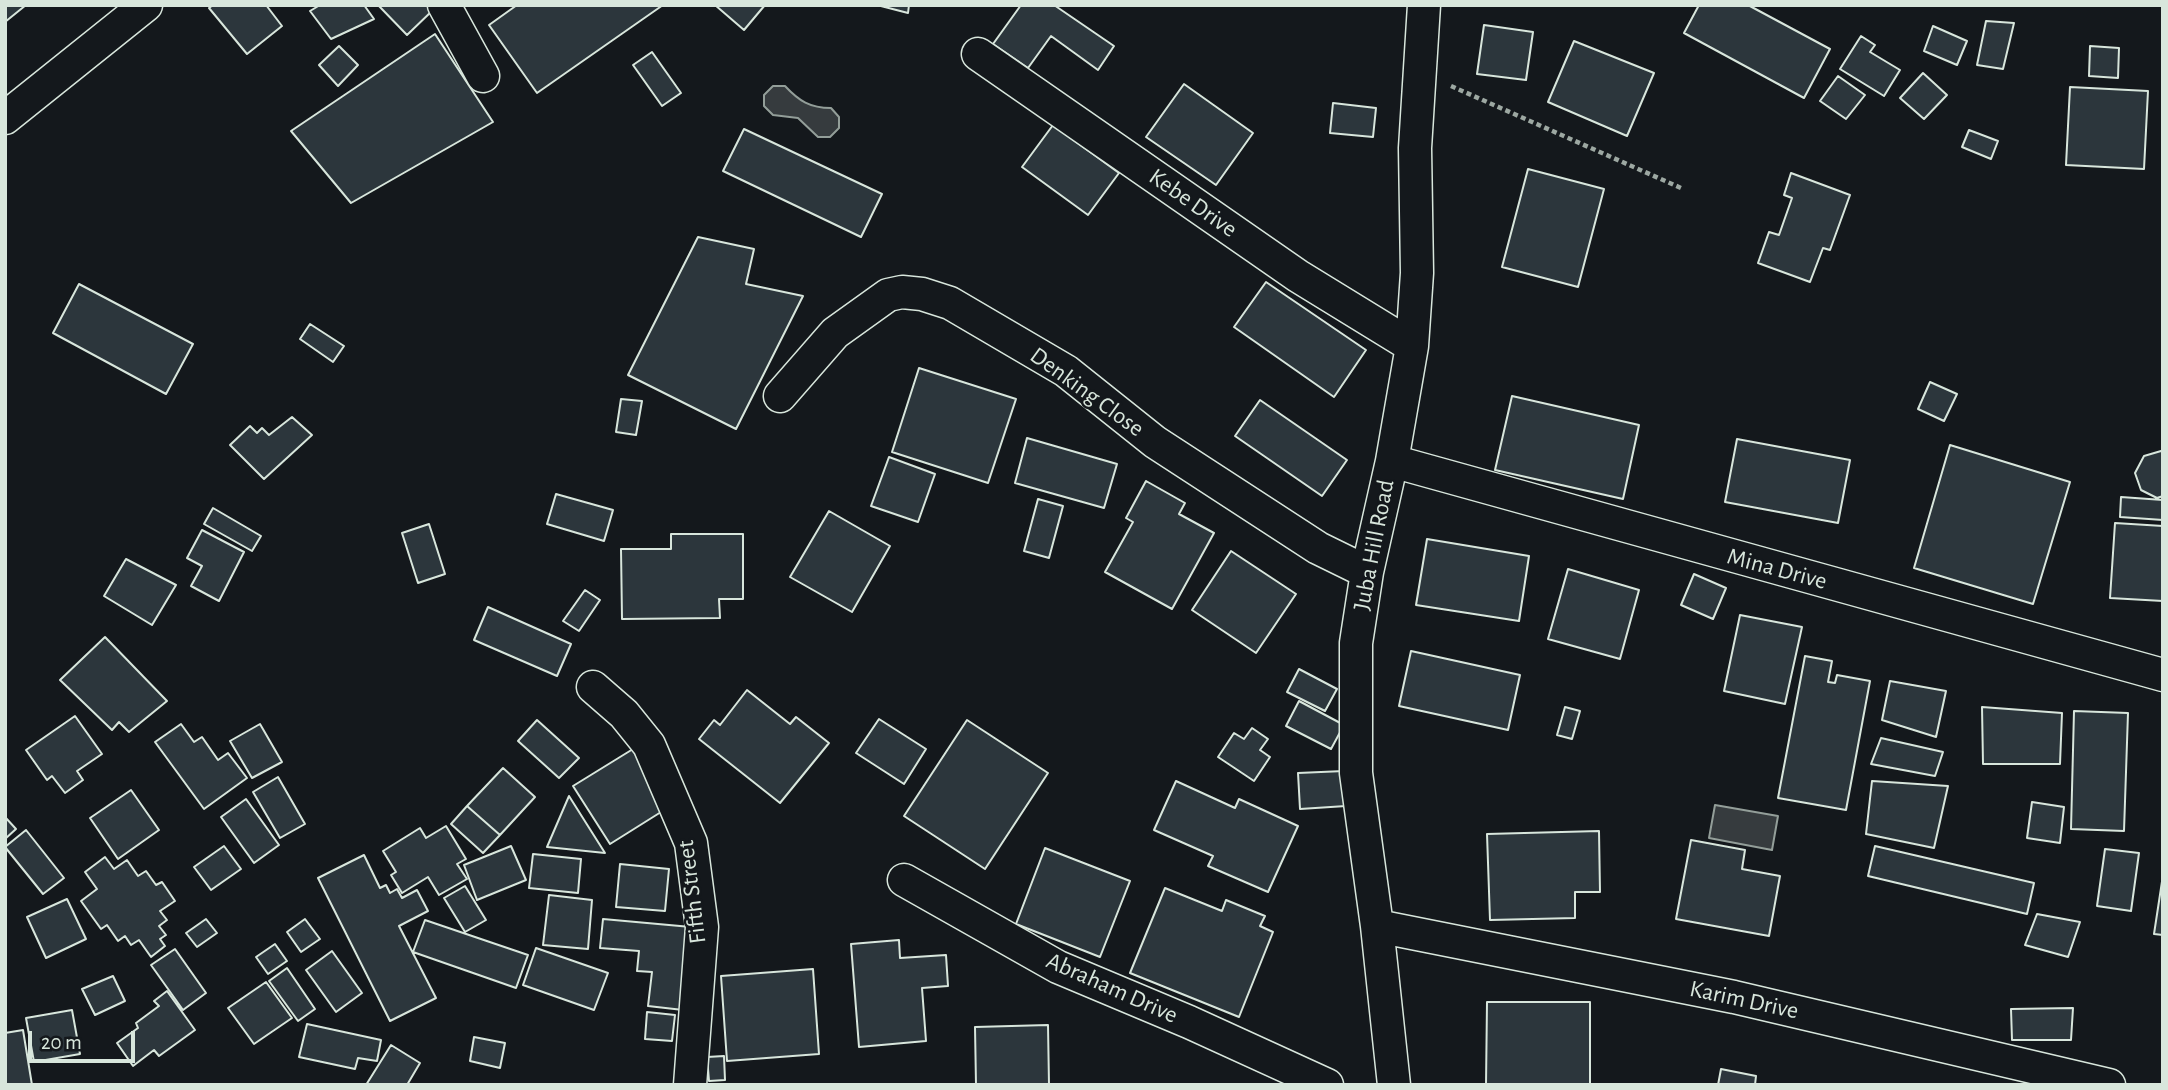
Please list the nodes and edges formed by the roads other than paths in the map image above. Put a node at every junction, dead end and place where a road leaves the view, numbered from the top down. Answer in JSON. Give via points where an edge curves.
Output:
{"nodes":[{"id":1,"x":146,"y":5,"type":"edge"},
{"id":2,"x":444,"y":5,"type":"edge"},
{"id":3,"x":1424,"y":5,"type":"edge"},
{"id":4,"x":978,"y":54,"type":"dead end"},
{"id":5,"x":482,"y":76,"type":"dead end"},
{"id":6,"x":5,"y":118,"type":"edge"},
{"id":7,"x":1412,"y":346,"type":"junction"},
{"id":8,"x":780,"y":396,"type":"dead end"},
{"id":9,"x":1392,"y":461,"type":"junction"},
{"id":10,"x":1367,"y":572,"type":"junction"},
{"id":11,"x":2163,"y":675,"type":"edge"},
{"id":12,"x":593,"y":687,"type":"dead end"},
{"id":13,"x":904,"y":880,"type":"dead end"},
{"id":14,"x":1377,"y":926,"type":"junction"},
{"id":15,"x":690,"y":1085,"type":"edge"},
{"id":16,"x":1327,"y":1085,"type":"edge"},
{"id":17,"x":1394,"y":1085,"type":"edge"},
{"id":18,"x":2109,"y":1085,"type":"edge"}],
"edges":[{"from":1,"to":6,"type":"street"},
{"from":2,"to":5,"type":"street"},
{"from":3,"to":7,"type":"street","name":"Juba Hill Road","via":[[1415,148],[1417,273]]},
{"from":4,"to":7,"type":"street","name":"Kebe Drive","via":[[1298,276]]},
{"from":7,"to":9,"type":"street","name":"Juba Hill Road"},
{"from":8,"to":10,"type":"street","name":"Denking Close","via":[[835,333],[888,295],[922,294],[950,303],[1066,371],[1155,442],[1318,548]]},
{"from":9,"to":10,"type":"street","name":"Juba Hill Road"},
{"from":9,"to":11,"type":"street","name":"Mina Drive"},
{"from":10,"to":14,"type":"street","name":"Juba Hill Road","via":[[1356,643],[1356,773]]},
{"from":12,"to":15,"type":"street","name":"Fifth Street","via":[[624,714],[649,745],[691,843],[702,927]]},
{"from":13,"to":16,"type":"street","name":"Abraham Drive","via":[[1058,967]]},
{"from":14,"to":17,"type":"street","name":"Juba Hill Road"},
{"from":14,"to":18,"type":"street","name":"Karim Drive","via":[[1734,997]]}]}
